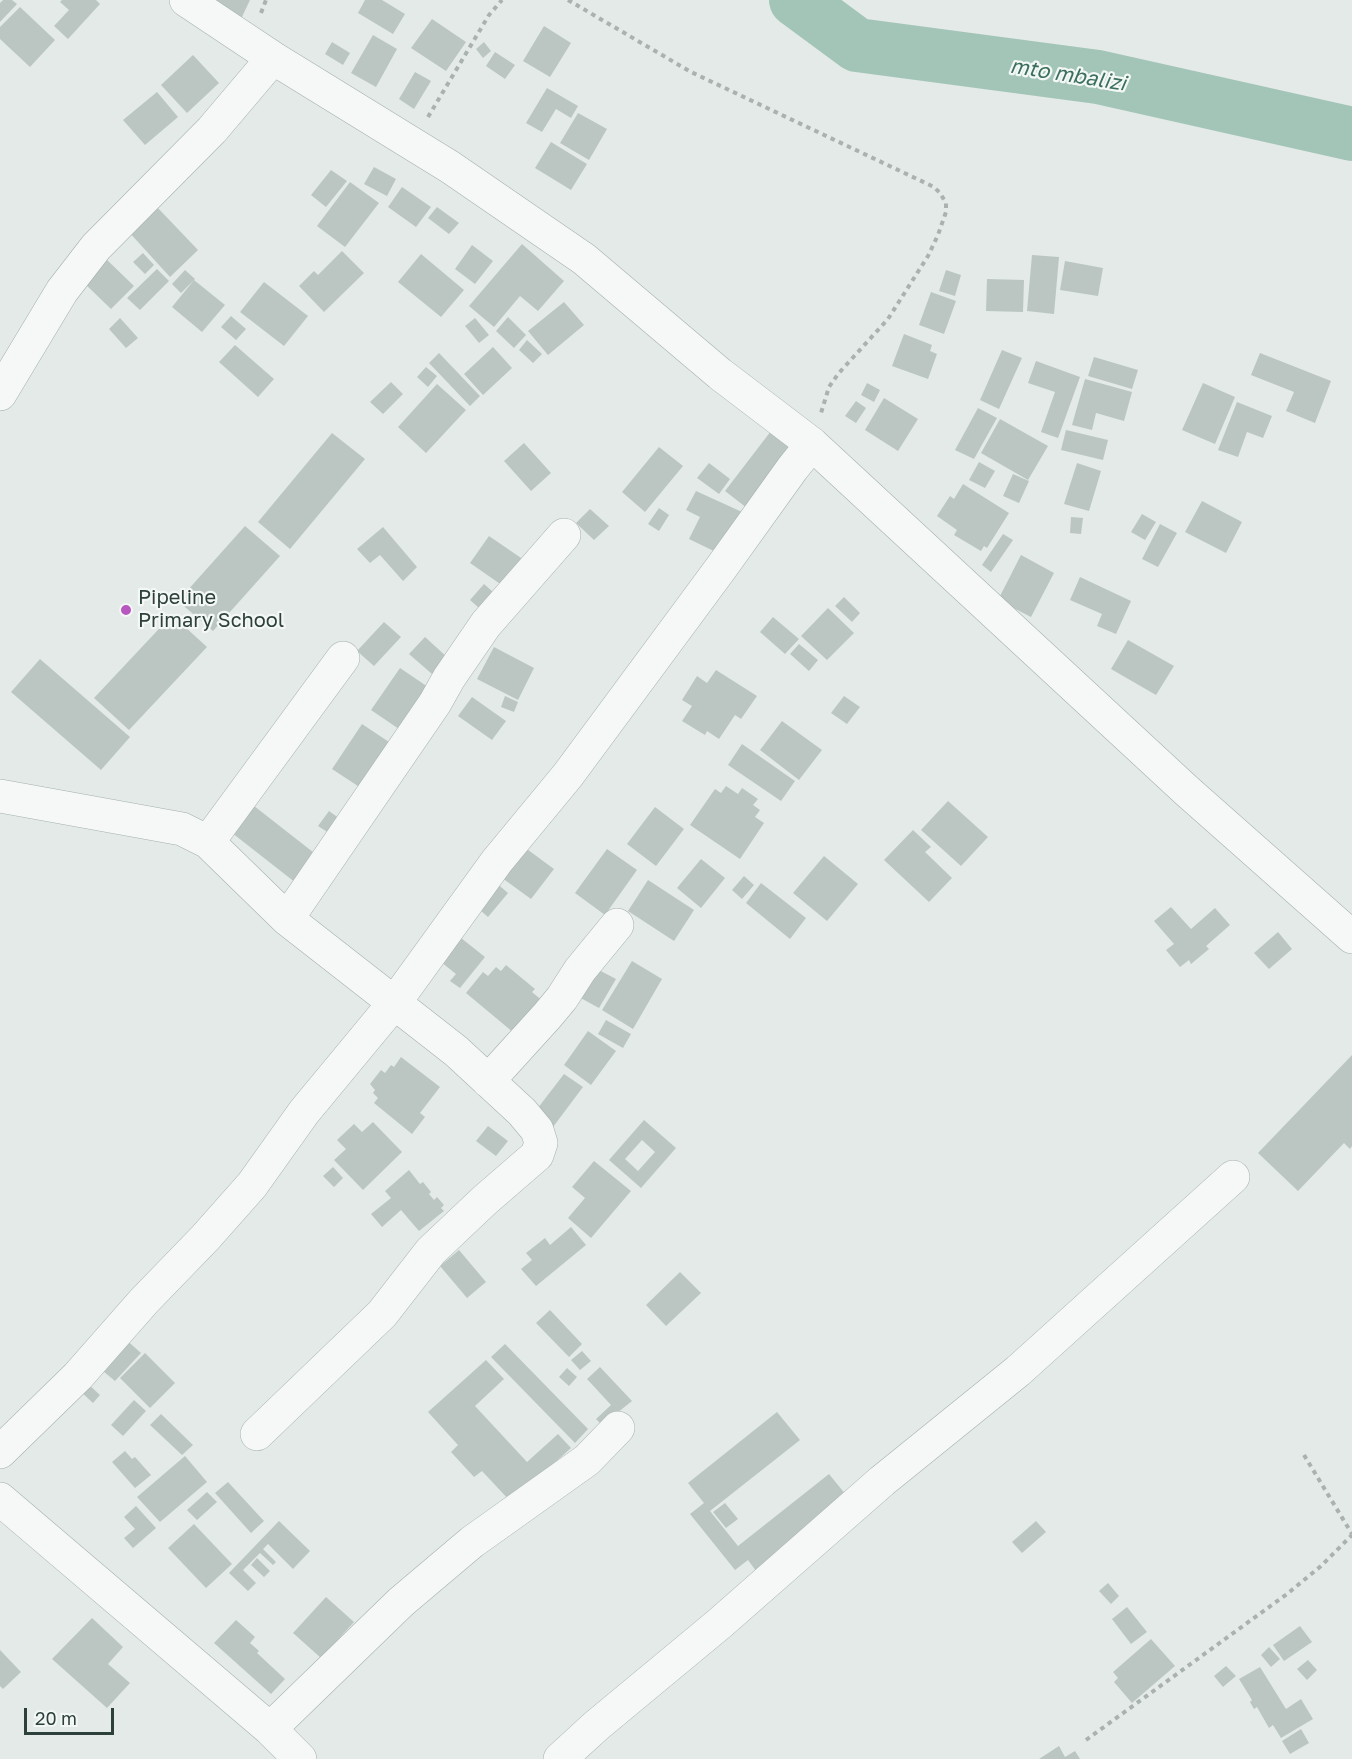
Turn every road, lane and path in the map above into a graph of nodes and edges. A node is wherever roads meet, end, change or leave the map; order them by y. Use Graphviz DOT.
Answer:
graph roads {
  1 [pos="186,0"];
  2 [pos="502,0"];
  3 [pos="568,0"];
  4 [pos="273,58"];
  5 [pos="411,143"];
  6 [pos="0,394"];
  7 [pos="812,444"];
  8 [pos="564,536"];
  9 [pos="343,658"];
  10 [pos="0,796"];
  11 [pos="208,842"];
  12 [pos="287,918"];
  13 [pos="617,925"];
  14 [pos="1352,937"];
  15 [pos="394,1002"];
  16 [pos="488,1081"];
  17 [pos="1233,1177"];
  18 [pos="618,1428"];
  19 [pos="257,1434"];
  20 [pos="0,1452"];
  21 [pos="1304,1455"];
  22 [pos="0,1499"];
  23 [pos="1352,1534"];
  24 [pos="270,1729"];
  25 [pos="1086,1740"];
  26 [pos="300,1759"];
  27 [pos="560,1759"];
  1 -- 4 [label="street"];
  2 -- 5 [label="path"];
  3 -- 7 [label="path"];
  4 -- 5 [label="street"];
  4 -- 6 [label="street"];
  5 -- 7 [label="street"];
  7 -- 14 [label="street"];
  7 -- 15 [label="street"];
  8 -- 12 [label="street"];
  9 -- 11 [label="street"];
  10 -- 11 [label="street"];
  11 -- 12 [label="street"];
  12 -- 15 [label="street"];
  13 -- 16 [label="street"];
  15 -- 16 [label="street"];
  15 -- 20 [label="street"];
  16 -- 19 [label="street"];
  17 -- 27 [label="street"];
  18 -- 24 [label="street"];
  21 -- 23 [label="path"];
  22 -- 24 [label="street"];
  23 -- 25 [label="path"];
  24 -- 26 [label="street"];
}
